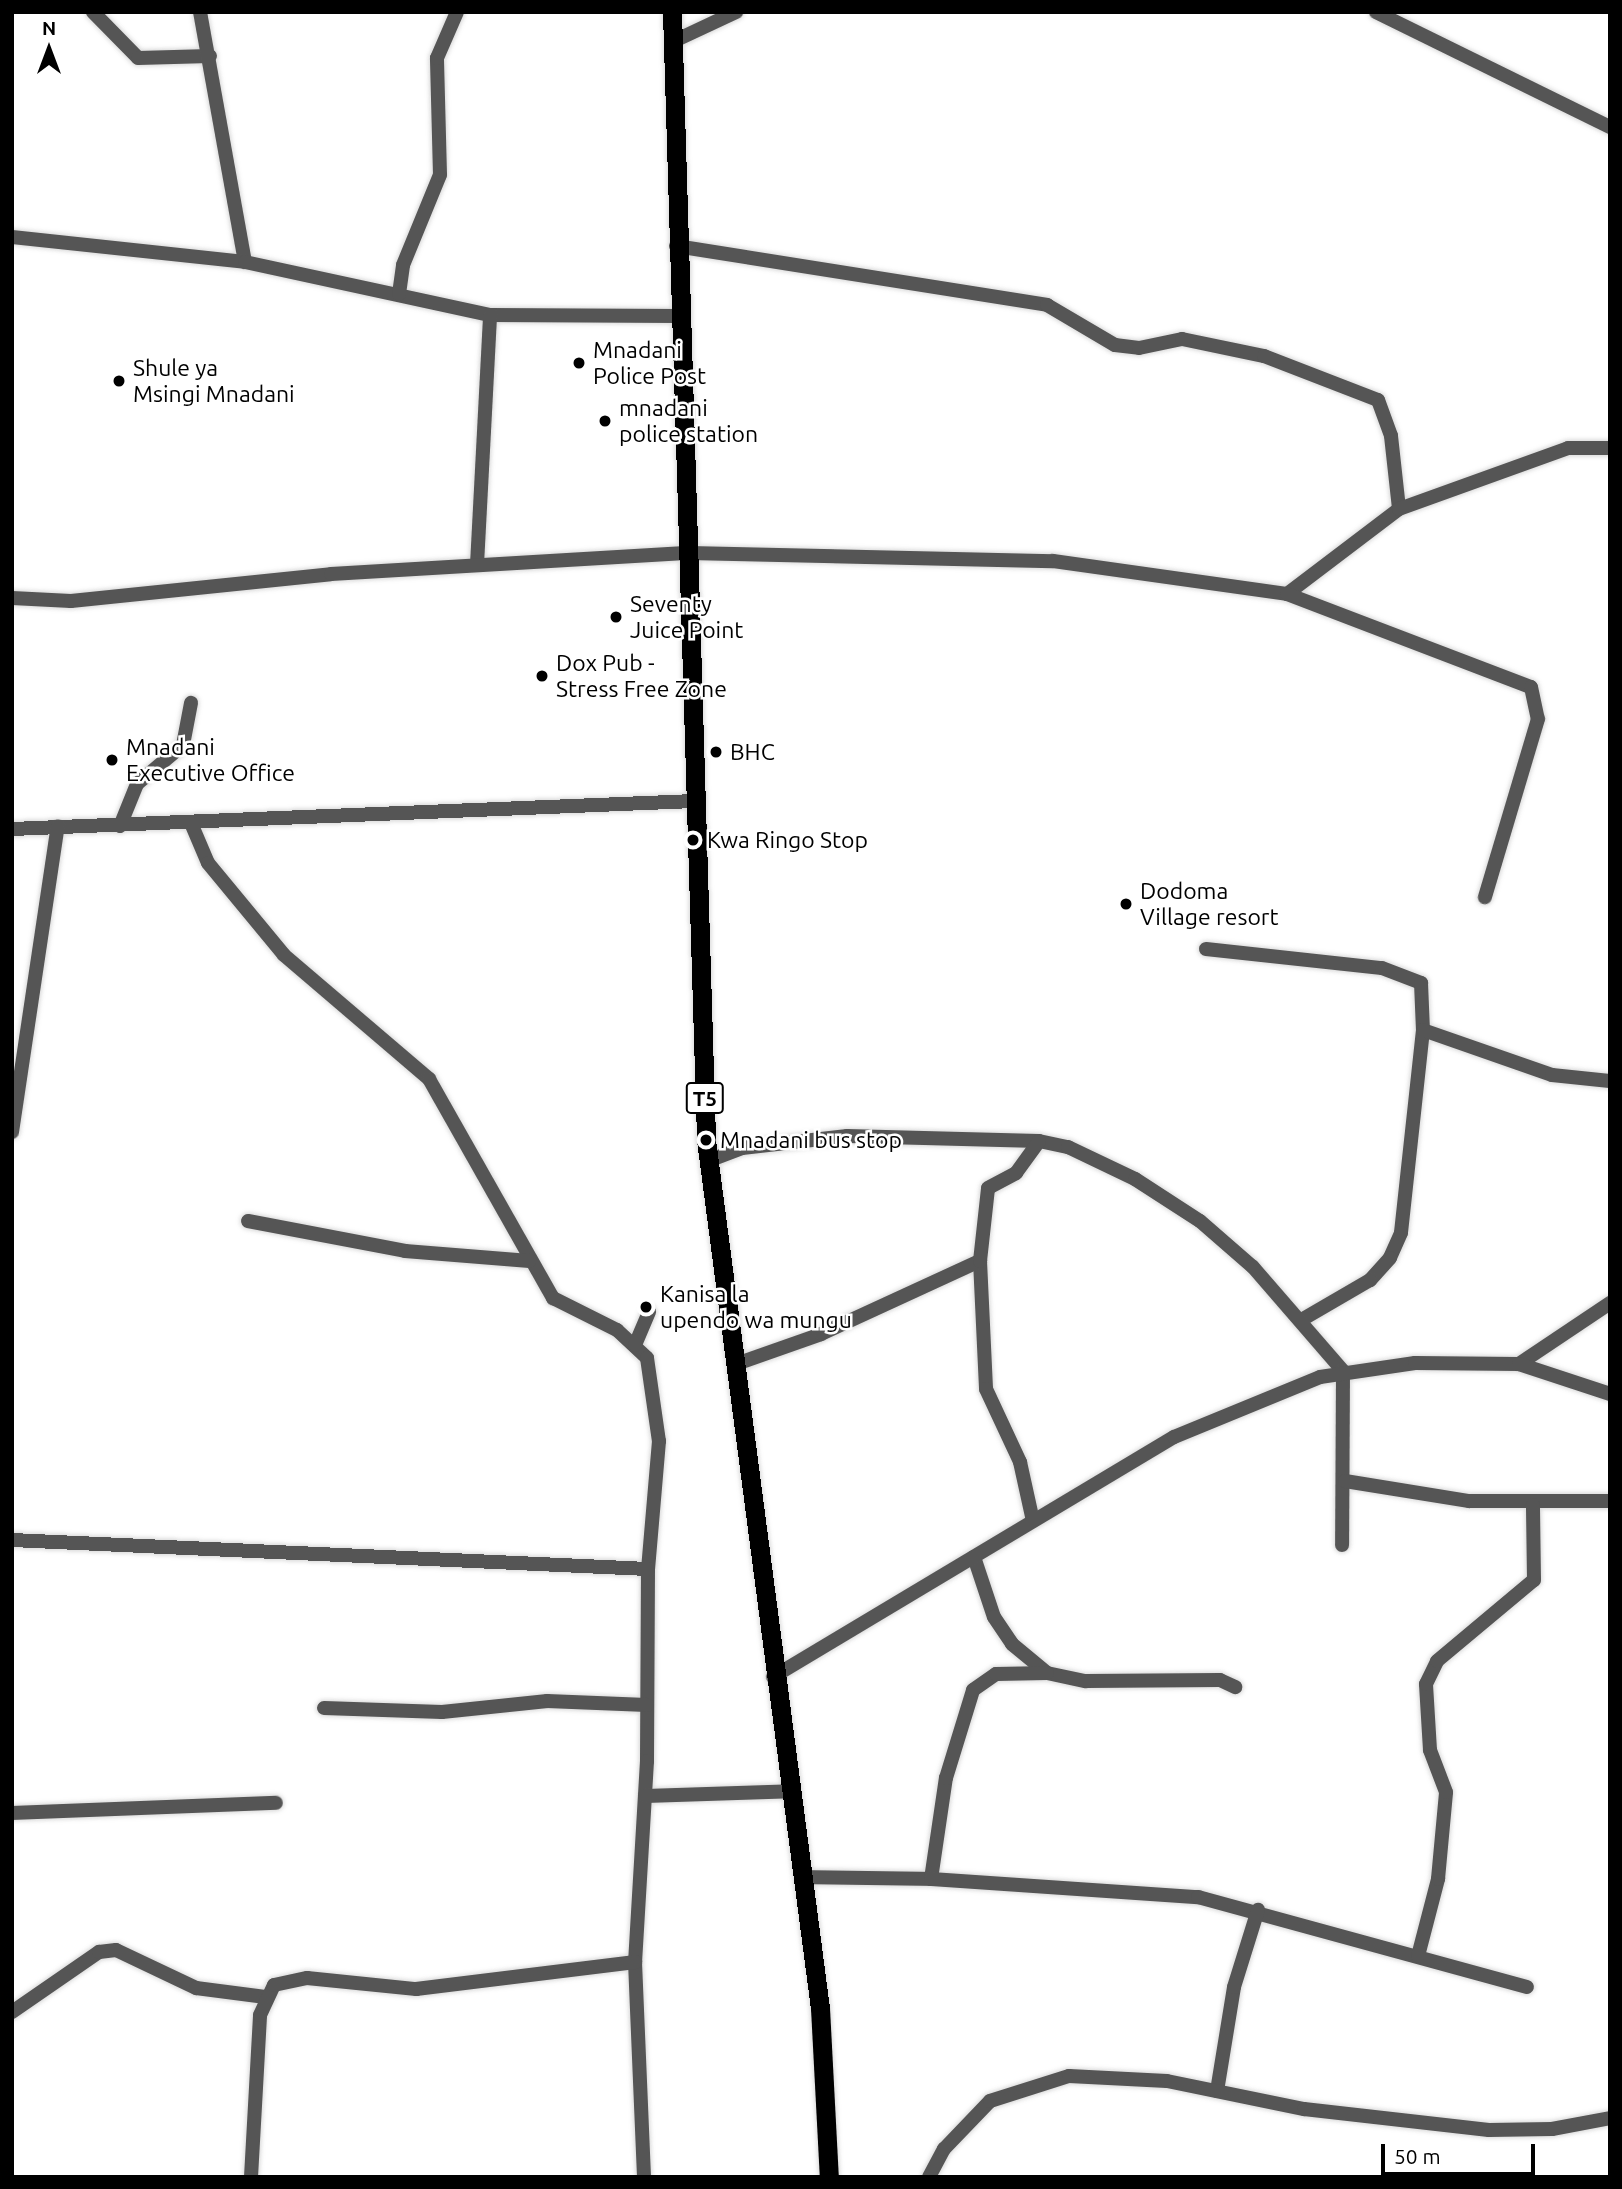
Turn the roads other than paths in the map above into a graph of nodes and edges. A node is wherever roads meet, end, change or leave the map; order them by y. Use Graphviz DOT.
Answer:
graph roads {
  1 [pos="93,12"];
  2 [pos="200,12"];
  3 [pos="457,12"];
  4 [pos="672,12"];
  5 [pos="736,12"];
  6 [pos="1376,12"];
  7 [pos="671,42"];
  8 [pos="209,56"];
  9 [pos="1610,127"];
  10 [pos="12,237"];
  11 [pos="676,246"];
  12 [pos="245,262"];
  13 [pos="399,294"];
  14 [pos="490,315"];
  15 [pos="678,316"];
  16 [pos="1610,448"];
  17 [pos="1399,509"];
  18 [pos="689,553"];
  19 [pos="477,565"];
  20 [pos="1287,594"];
  21 [pos="12,598"];
  22 [pos="191,703"];
  23 [pos="695,801"];
  24 [pos="191,823"];
  25 [pos="120,825"];
  26 [pos="58,826"];
  27 [pos="12,829"];
  28 [pos="1485,897"];
  29 [pos="1206,949"];
  30 [pos="1423,1030"];
  31 [pos="1610,1081"];
  32 [pos="12,1132"];
  33 [pos="1039,1141"];
  34 [pos="708,1161"];
  35 [pos="248,1221"];
  36 [pos="530,1261"];
  37 [pos="980,1261"];
  38 [pos="1610,1303"];
  39 [pos="649,1312"];
  40 [pos="1303,1319"];
  41 [pos="635,1345"];
  42 [pos="736,1364"];
  43 [pos="1519,1364"];
  44 [pos="1343,1371"];
  45 [pos="1610,1394"];
  46 [pos="1345,1481"];
  47 [pos="1610,1501"];
  48 [pos="1533,1506"];
  49 [pos="1033,1521"];
  50 [pos="12,1540"];
  51 [pos="1342,1545"];
  52 [pos="974,1557"];
  53 [pos="648,1569"];
  54 [pos="1047,1673"];
  55 [pos="774,1676"];
  56 [pos="1234,1687"];
  57 [pos="647,1706"];
  58 [pos="324,1708"];
  59 [pos="792,1791"];
  60 [pos="645,1796"];
  61 [pos="276,1803"];
  62 [pos="12,1813"];
  63 [pos="803,1877"];
  64 [pos="931,1879"];
  65 [pos="1258,1910"];
  66 [pos="1418,1956"];
  67 [pos="635,1962"];
  68 [pos="1527,1987"];
  69 [pos="265,1997"];
  70 [pos="12,2012"];
  71 [pos="1217,2091"];
  72 [pos="1610,2118"];
  73 [pos="251,2177"];
  74 [pos="644,2177"];
  75 [pos="829,2177"];
  76 [pos="929,2177"];
  1 -- 8 [label="street"];
  2 -- 8 [label="street"];
  3 -- 13 [label="street"];
  4 -- 7 [label="highway, T5"];
  5 -- 7 [label="street"];
  6 -- 9 [label="street"];
  7 -- 11 [label="highway, T5"];
  8 -- 12 [label="street"];
  10 -- 12 [label="street"];
  11 -- 15 [label="highway, T5"];
  11 -- 17 [label="street"];
  12 -- 13 [label="street"];
  13 -- 14 [label="street"];
  14 -- 15 [label="street"];
  14 -- 19 [label="street"];
  15 -- 18 [label="highway, T5"];
  16 -- 17 [label="street"];
  17 -- 20 [label="street"];
  18 -- 19 [label="street"];
  18 -- 20 [label="street"];
  18 -- 23 [label="highway, T5"];
  19 -- 21 [label="street"];
  20 -- 28 [label="street"];
  22 -- 25 [label="street"];
  23 -- 24 [label="street"];
  23 -- 34 [label="highway, T5"];
  24 -- 25 [label="street"];
  24 -- 36 [label="street"];
  25 -- 26 [label="street"];
  26 -- 27 [label="street"];
  26 -- 32 [label="street"];
  29 -- 30 [label="street"];
  30 -- 31 [label="street"];
  30 -- 40 [label="street"];
  33 -- 34 [label="street"];
  33 -- 37 [label="street"];
  33 -- 40 [label="street"];
  34 -- 42 [label="highway, T5"];
  35 -- 36 [label="street"];
  36 -- 41 [label="street"];
  37 -- 42 [label="street"];
  37 -- 49 [label="street"];
  38 -- 43 [label="street"];
  39 -- 41 [label="street"];
  40 -- 44 [label="street"];
  41 -- 53 [label="street"];
  42 -- 55 [label="highway, T5"];
  43 -- 44 [label="street"];
  43 -- 45 [label="street"];
  44 -- 46 [label="street"];
  44 -- 49 [label="street"];
  46 -- 48 [label="street"];
  46 -- 51 [label="street"];
  47 -- 48 [label="street"];
  48 -- 66 [label="street"];
  49 -- 52 [label="street"];
  50 -- 53 [label="street"];
  52 -- 54 [label="street"];
  52 -- 55 [label="street"];
  53 -- 57 [label="street"];
  54 -- 56 [label="street"];
  54 -- 64 [label="street"];
  55 -- 59 [label="highway, T5"];
  57 -- 58 [label="street"];
  57 -- 60 [label="street"];
  59 -- 60 [label="street"];
  59 -- 63 [label="highway, T5"];
  60 -- 67 [label="street"];
  61 -- 62 [label="street"];
  63 -- 64 [label="street"];
  63 -- 75 [label="highway, T5"];
  64 -- 65 [label="street"];
  65 -- 66 [label="street"];
  65 -- 71 [label="street"];
  66 -- 68 [label="street"];
  67 -- 69 [label="street"];
  67 -- 74 [label="street"];
  69 -- 70 [label="street"];
  69 -- 73 [label="street"];
  71 -- 72 [label="street"];
  71 -- 76 [label="street"];
}
